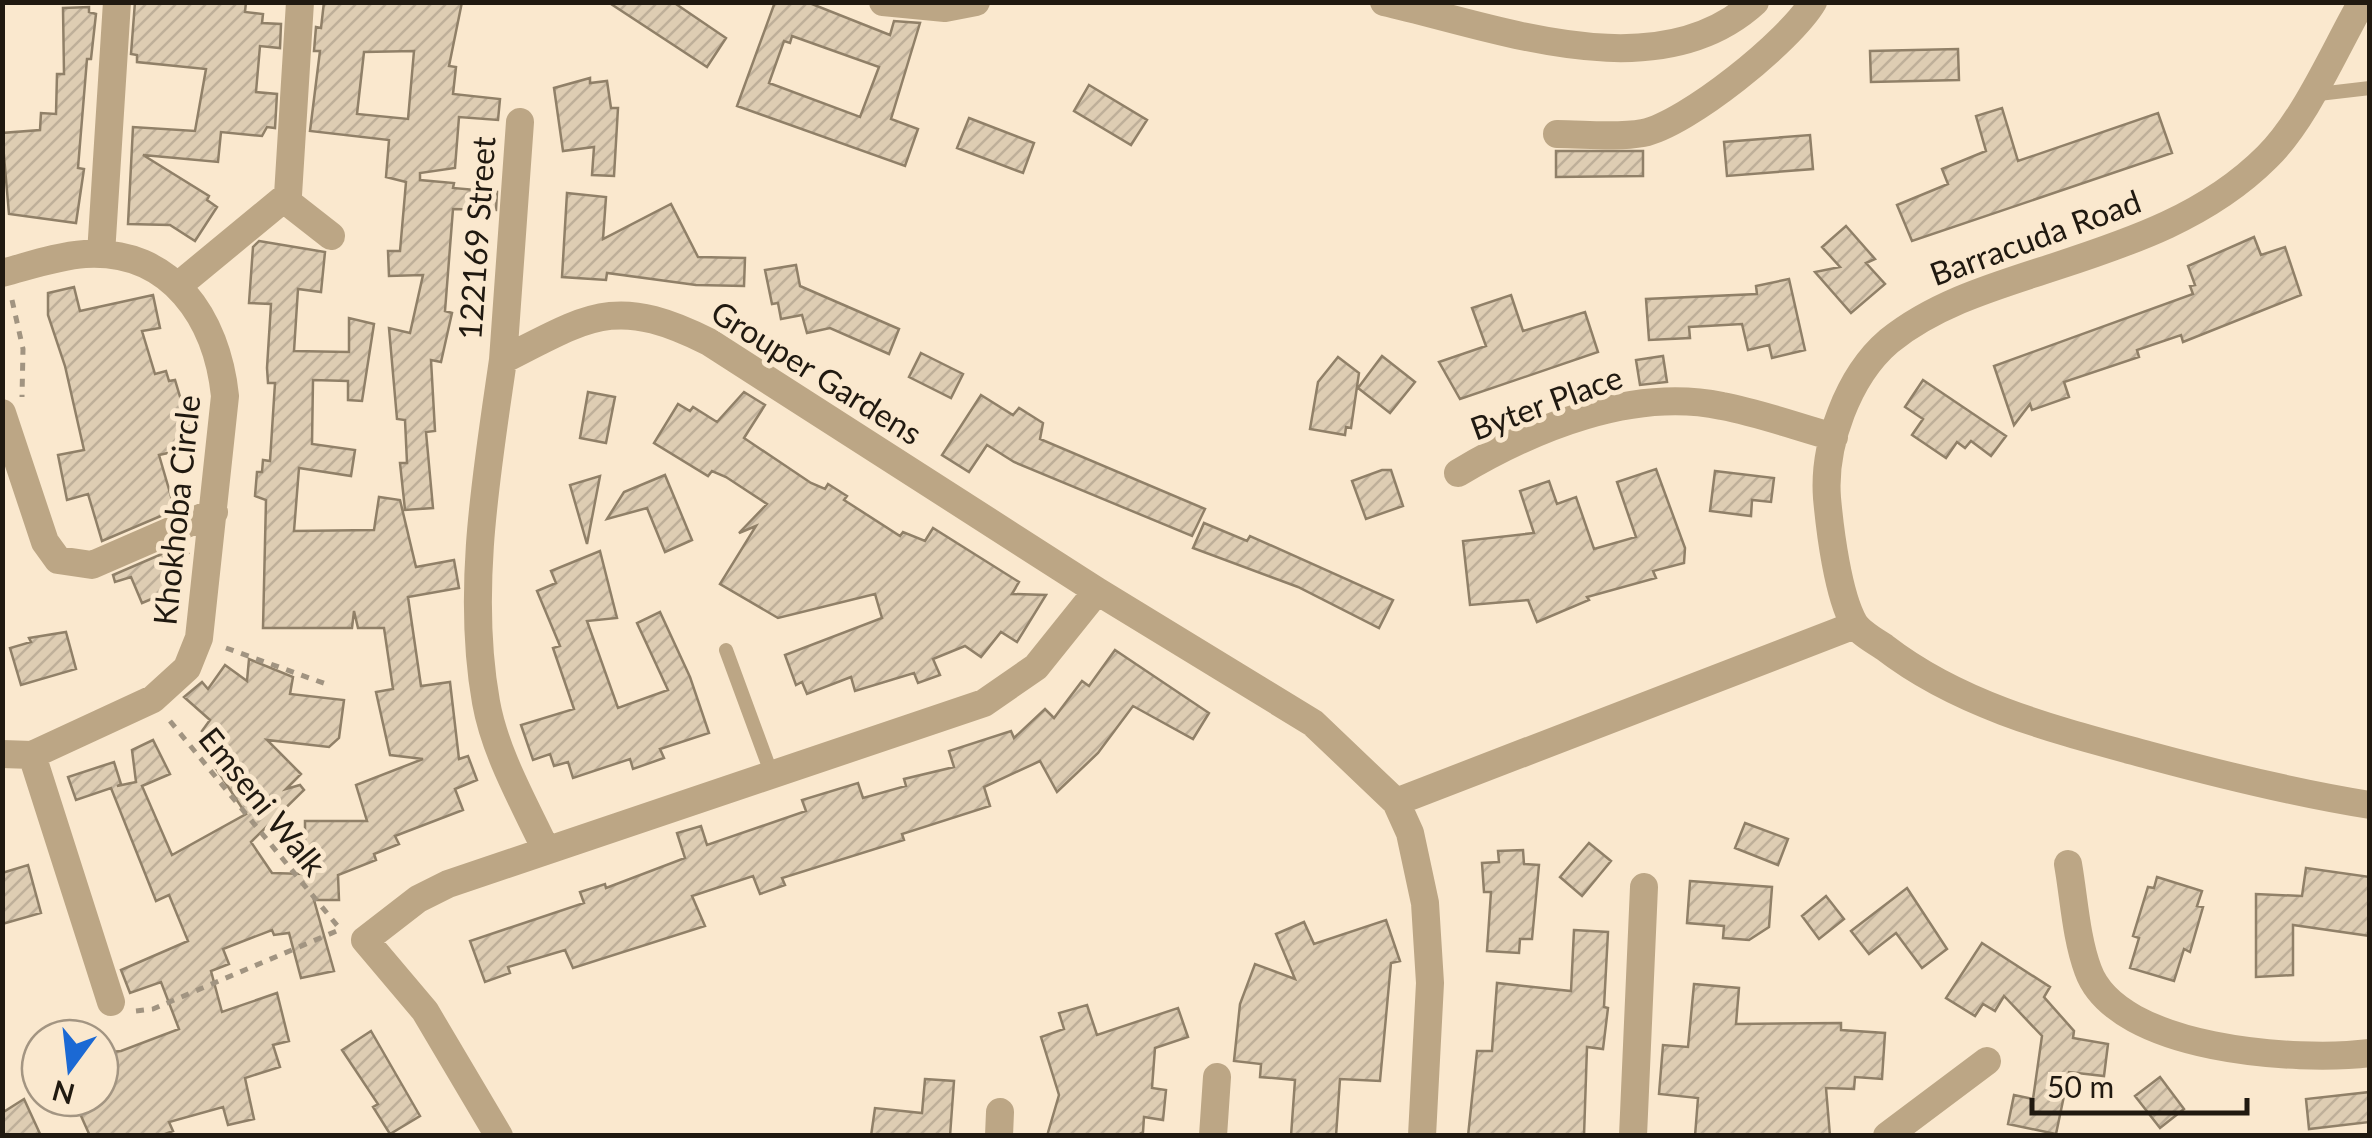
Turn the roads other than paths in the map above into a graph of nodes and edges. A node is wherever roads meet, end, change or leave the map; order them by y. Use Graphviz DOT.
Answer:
graph roads {
  1 [pos="116,2"];
  2 [pos="300,2"];
  3 [pos="882,2"];
  4 [pos="976,2"];
  5 [pos="1384,2"];
  6 [pos="1755,2"];
  7 [pos="1813,2"];
  8 [pos="2362,2"];
  9 [pos="2370,88"];
  10 [pos="2310,95"];
  11 [pos="520,122"];
  12 [pos="1557,134"];
  13 [pos="284,200"];
  14 [pos="331,236"];
  15 [pos="101,254"];
  16 [pos="4,273"];
  17 [pos="178,284"];
  18 [pos="503,360"];
  19 [pos="5,421"];
  20 [pos="1834,438"];
  21 [pos="1458,473"];
  22 [pos="214,512"];
  23 [pos="1097,592"];
  24 [pos="1855,625"];
  25 [pos="726,650"];
  26 [pos="2,754"];
  27 [pos="32,755"];
  28 [pos="772,774"];
  29 [pos="1396,802"];
  30 [pos="2370,805"];
  31 [pos="546,850"];
  32 [pos="2068,864"];
  33 [pos="1644,887"];
  34 [pos="110,1002"];
  35 [pos="2370,1052"];
  36 [pos="1986,1061"];
  37 [pos="1217,1077"];
  38 [pos="498,1136"];
  39 [pos="1213,1136"];
  40 [pos="1422,1136"];
  41 [pos="1633,1136"];
  42 [pos="1887,1136"];
  1 -- 15 [label="street"];
  2 -- 13 [label="street"];
  3 -- 4 [label="street"];
  5 -- 6 [label="street"];
  7 -- 12 [label="street"];
  8 -- 10 [label="street, Barracuda Road"];
  9 -- 10 [label="lane"];
  10 -- 20 [label="street, Barracuda Road"];
  11 -- 18 [label="street, 122169 Street"];
  13 -- 14 [label="street"];
  13 -- 17 [label="street"];
  15 -- 16 [label="street"];
  15 -- 17 [label="street"];
  17 -- 22 [label="street, Khokhoba Circle"];
  18 -- 23 [label="street, Grouper Gardens"];
  18 -- 31 [label="street"];
  19 -- 22 [label="street"];
  20 -- 21 [label="street, Byter Place"];
  20 -- 24 [label="street, Barracuda Road"];
  22 -- 27 [label="street, Khokhoba Circle"];
  23 -- 28 [label="street"];
  23 -- 29 [label="street, Grouper Gardens"];
  24 -- 29 [label="street"];
  24 -- 30 [label="street"];
  25 -- 28 [label="lane"];
  26 -- 27 [label="street, Khokhoba Circle"];
  27 -- 34 [label="street"];
  28 -- 31 [label="street"];
  29 -- 40 [label="street"];
  31 -- 38 [label="street"];
  32 -- 35 [label="street"];
  33 -- 41 [label="street"];
  36 -- 42 [label="street"];
  37 -- 39 [label="street"];
}
